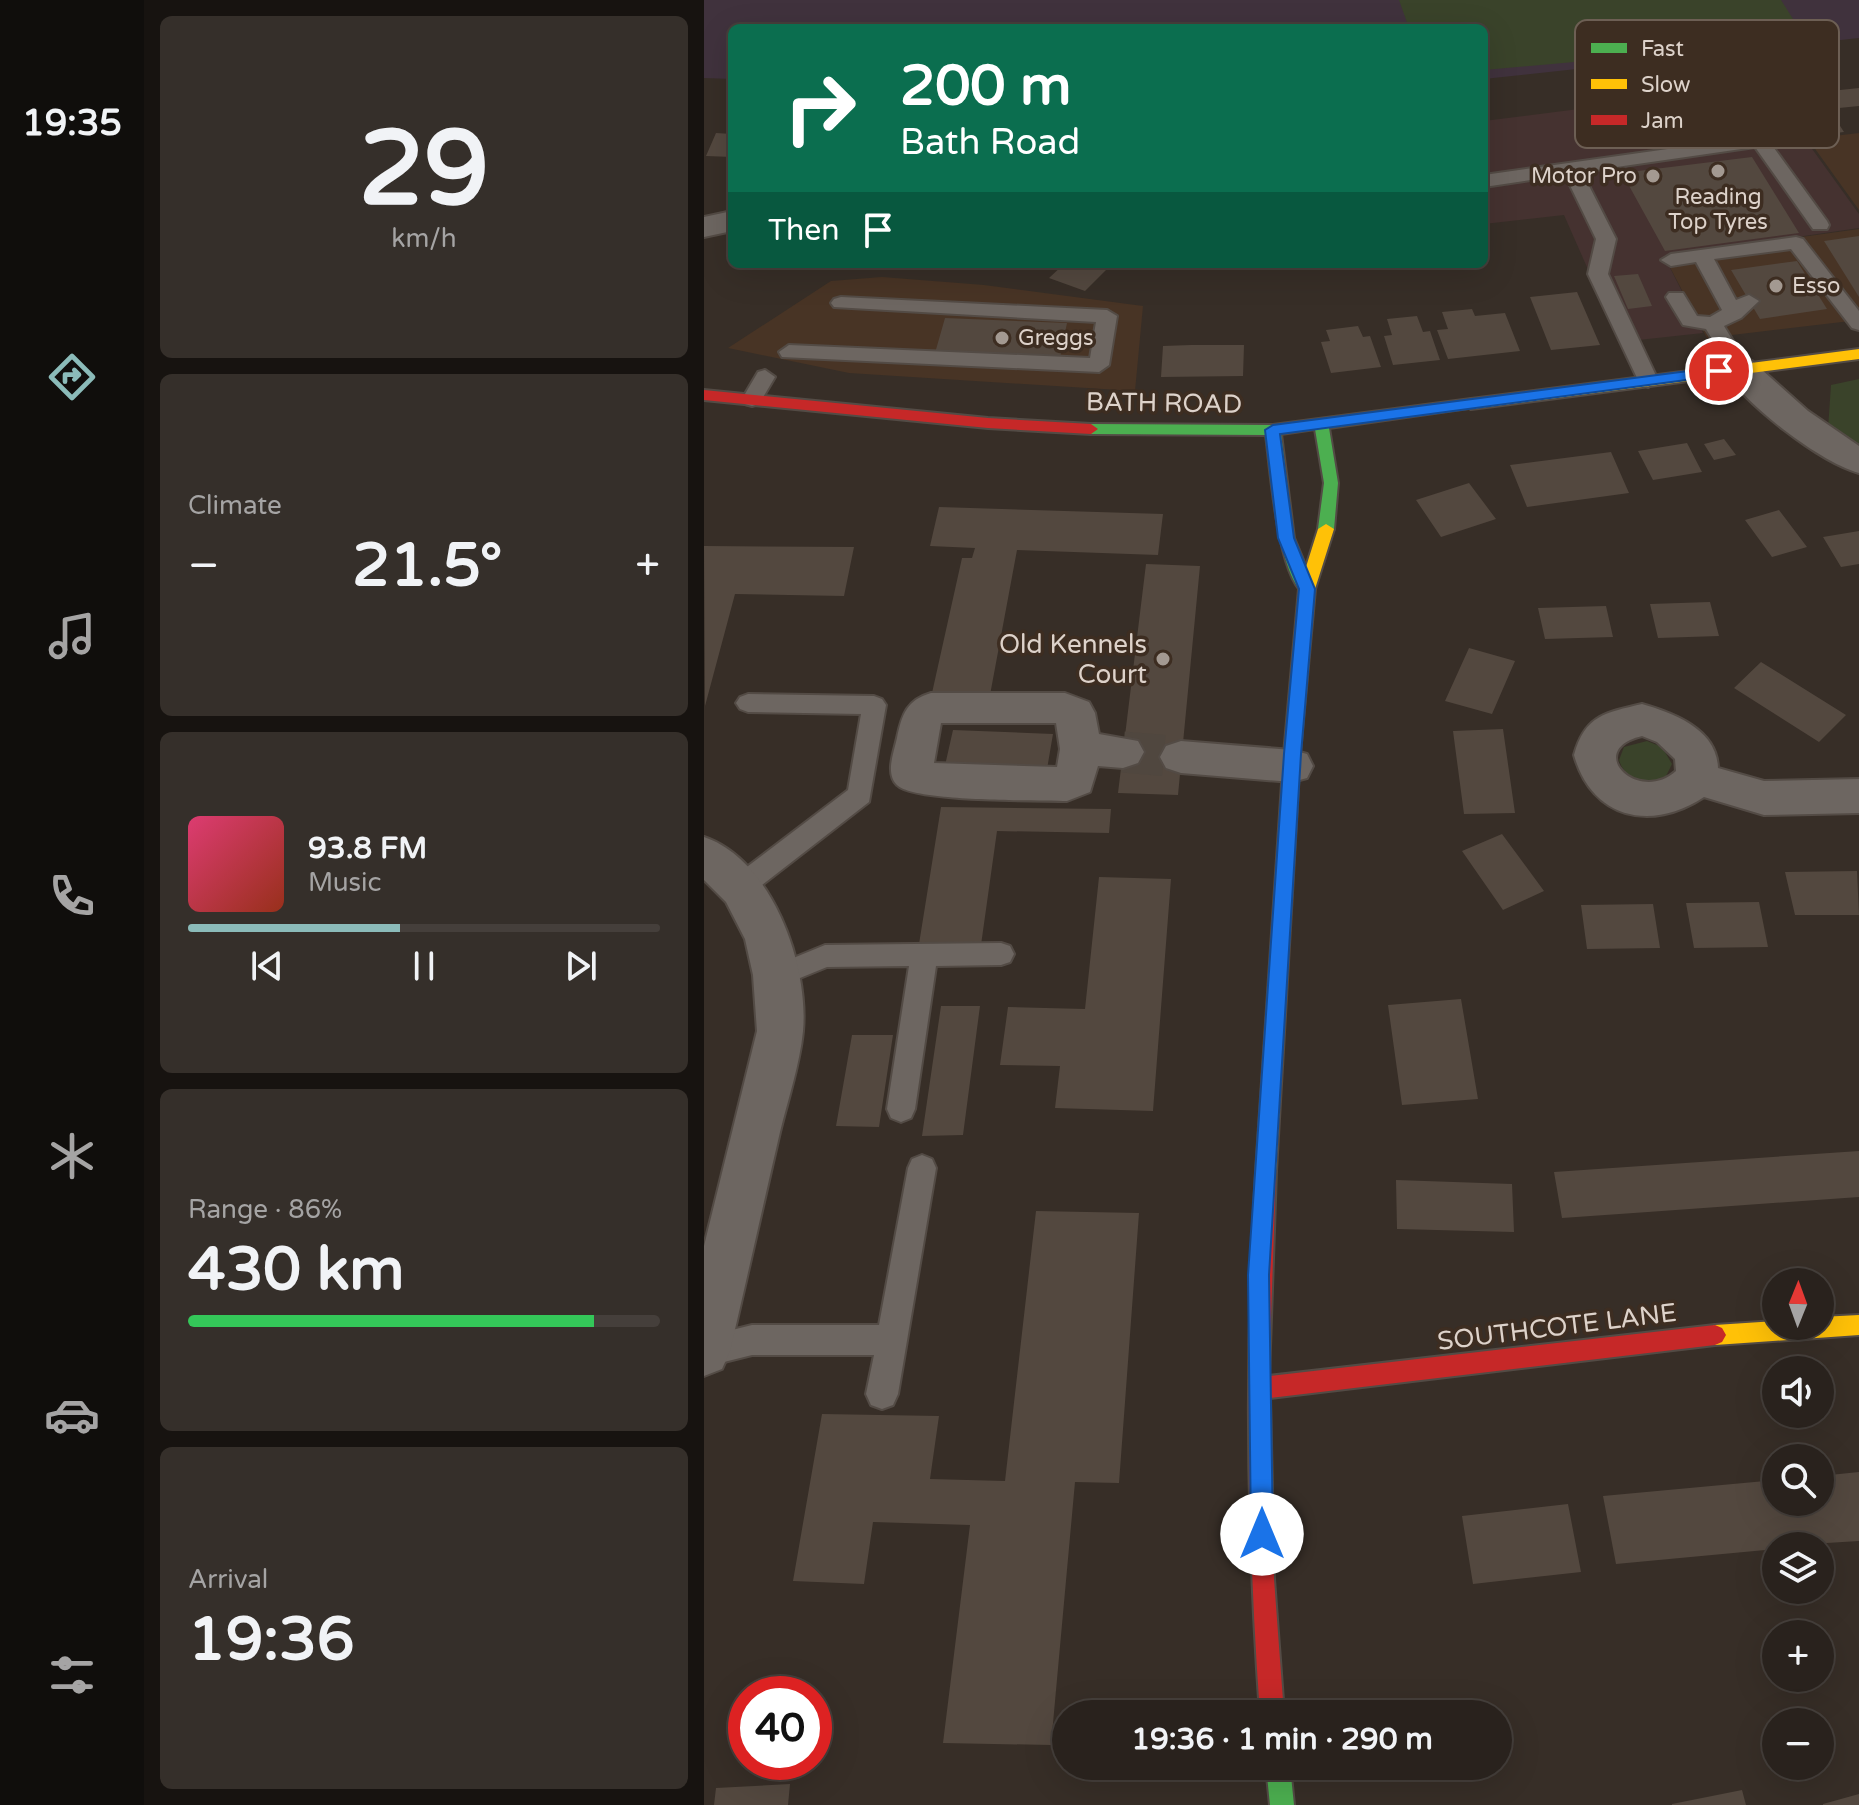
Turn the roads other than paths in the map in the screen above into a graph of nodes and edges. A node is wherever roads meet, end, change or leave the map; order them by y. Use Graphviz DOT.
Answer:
graph roads {
  1 [pos="1713,148"];
  2 [pos="1765,148"];
  3 [pos="1571,169"];
  4 [pos="1488,180"];
  5 [pos="728,222"];
  6 [pos="1820,225"];
  7 [pos="704,227"];
  8 [pos="1702,255"];
  9 [pos="1671,260"];
  10 [pos="1676,297"];
  11 [pos="841,303"];
  12 [pos="1713,324"];
  13 [pos="1859,324"];
  14 [pos="789,352"];
  15 [pos="1859,354"];
  16 [pos="1740,369"];
  17 [pos="765,377"];
  18 [pos="1648,380"];
  19 [pos="704,395"];
  20 [pos="752,399"];
  21 [pos="1321,423"];
  22 [pos="1273,430"];
  23 [pos="1859,461"];
  24 [pos="1307,589"];
  25 [pos="748,703"];
  26 [pos="1081,749"];
  27 [pos="1123,752"];
  28 [pos="1181,757"];
  29 [pos="1292,766"];
  30 [pos="1694,778"];
  31 [pos="1859,796"];
  32 [pos="704,855"];
  33 [pos="740,887"];
  34 [pos="1001,954"];
  35 [pos="924,955"];
  36 [pos="778,976"];
  37 [pos="901,1109"];
  38 [pos="922,1168"];
  39 [pos="1859,1325"];
  40 [pos="891,1340"];
  41 [pos="704,1351"];
  42 [pos="1262,1388"];
  43 [pos="882,1394"];
  44 [pos="1271,1700"];
  45 [pos="1279,1780"];
  46 [pos="1282,1805"];
  1 -- 3 [label="lane"];
  2 -- 6 [label="lane"];
  3 -- 4 [label="lane"];
  3 -- 18 [label="lane"];
  5 -- 7 [label="street"];
  8 -- 9 [label="lane"];
  8 -- 12 [label="lane"];
  8 -- 13 [label="lane"];
  10 -- 12 [label="lane"];
  11 -- 14 [label="lane"];
  12 -- 16 [label="lane"];
  15 -- 16 [label="street, BATH ROAD"];
  16 -- 18 [label="street, BATH ROAD"];
  16 -- 23 [label="street"];
  17 -- 20 [label="lane"];
  18 -- 21 [label="street, BATH ROAD"];
  19 -- 20 [label="street, BATH ROAD"];
  20 -- 22 [label="street, BATH ROAD"];
  21 -- 22 [label="street, BATH ROAD"];
  21 -- 24 [label="street"];
  22 -- 24 [label="street"];
  24 -- 29 [label="street"];
  25 -- 33 [label="lane"];
  26 -- 27 [label="street"];
  28 -- 29 [label="street"];
  29 -- 42 [label="street"];
  30 -- 31 [label="street"];
  32 -- 33 [label="street"];
  33 -- 36 [label="street"];
  34 -- 35 [label="lane"];
  35 -- 36 [label="lane"];
  35 -- 37 [label="lane"];
  36 -- 41 [label="street"];
  38 -- 40 [label="lane"];
  39 -- 42 [label="street, SOUTHCOTE LANE"];
  40 -- 41 [label="lane"];
  40 -- 43 [label="lane"];
  42 -- 44 [label="street"];
  45 -- 46 [label="street"];
}
